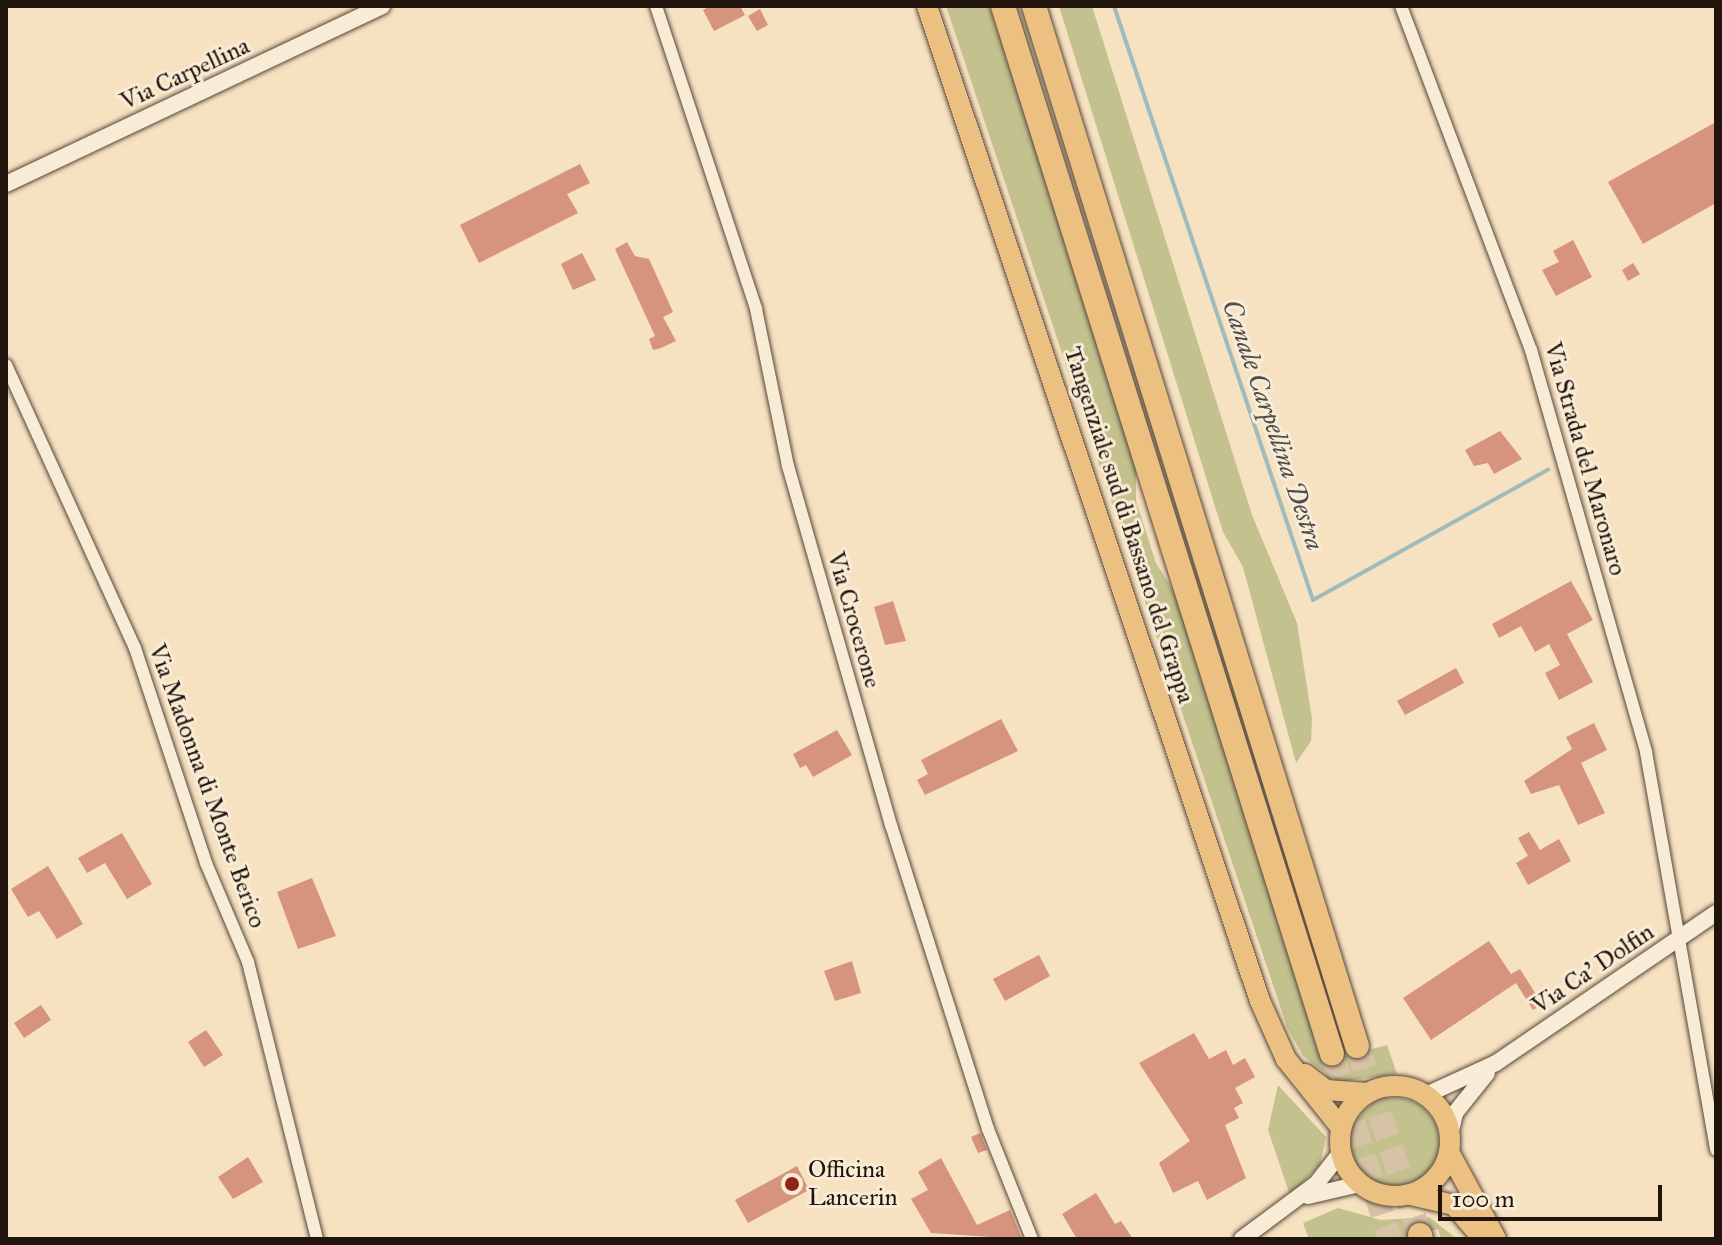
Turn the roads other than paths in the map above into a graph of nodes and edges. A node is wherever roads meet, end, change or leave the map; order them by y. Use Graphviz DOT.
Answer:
graph roads {
  1 [pos="382,6"];
  2 [pos="656,6"];
  3 [pos="927,6"];
  4 [pos="1003,6"];
  5 [pos="1034,6"];
  6 [pos="1401,6"];
  7 [pos="6,184"];
  8 [pos="6,365"];
  9 [pos="1716,913"];
  10 [pos="1680,939"];
  11 [pos="1357,1046"];
  12 [pos="1332,1054"];
  13 [pos="1286,1059"];
  14 [pos="1496,1063"];
  15 [pos="1368,1093"];
  16 [pos="1426,1095"];
  17 [pos="1341,1128"];
  18 [pos="1450,1144"];
  19 [pos="1716,1150"];
  20 [pos="1341,1152"];
  21 [pos="1360,1184"];
  22 [pos="1411,1195"];
  23 [pos="1292,1204"];
  24 [pos="317,1239"];
  25 [pos="1032,1239"];
  26 [pos="1242,1239"];
  27 [pos="1483,1239"];
  28 [pos="1496,1239"];
  1 -- 7 [label="street, Via Carpellina"];
  2 -- 25 [label="street, Via Crocerone"];
  3 -- 13 [label="main road, Tangenziale sud di Bassano del Grappa"];
  4 -- 12 [label="highway"];
  5 -- 11 [label="highway"];
  6 -- 10 [label="street, Via Strada del Maronaro"];
  8 -- 24 [label="street, Via Madonna di Monte Berico"];
  9 -- 10 [label="street, Via Ca' Dolfin"];
  10 -- 14 [label="street, Via Ca' Dolfin"];
  10 -- 19 [label="street, Via Strada del Maronaro"];
  13 -- 15 [label="main road"];
  13 -- 17 [label="main road, Tangenziale sud di Bassano del Grappa"];
  14 -- 16 [label="street, Via Ca' Dolfin"];
  14 -- 18 [label="street, Via Ca' Dolfin"];
  15 -- 16 [label="main road"];
  15 -- 17 [label="main road"];
  16 -- 18 [label="main road"];
  17 -- 20 [label="main road"];
  18 -- 22 [label="main road"];
  18 -- 28 [label="main road"];
  20 -- 21 [label="main road"];
  20 -- 23 [label="street"];
  21 -- 22 [label="main road"];
  21 -- 23 [label="street"];
  22 -- 27 [label="main road"];
  23 -- 26 [label="street"];
}
